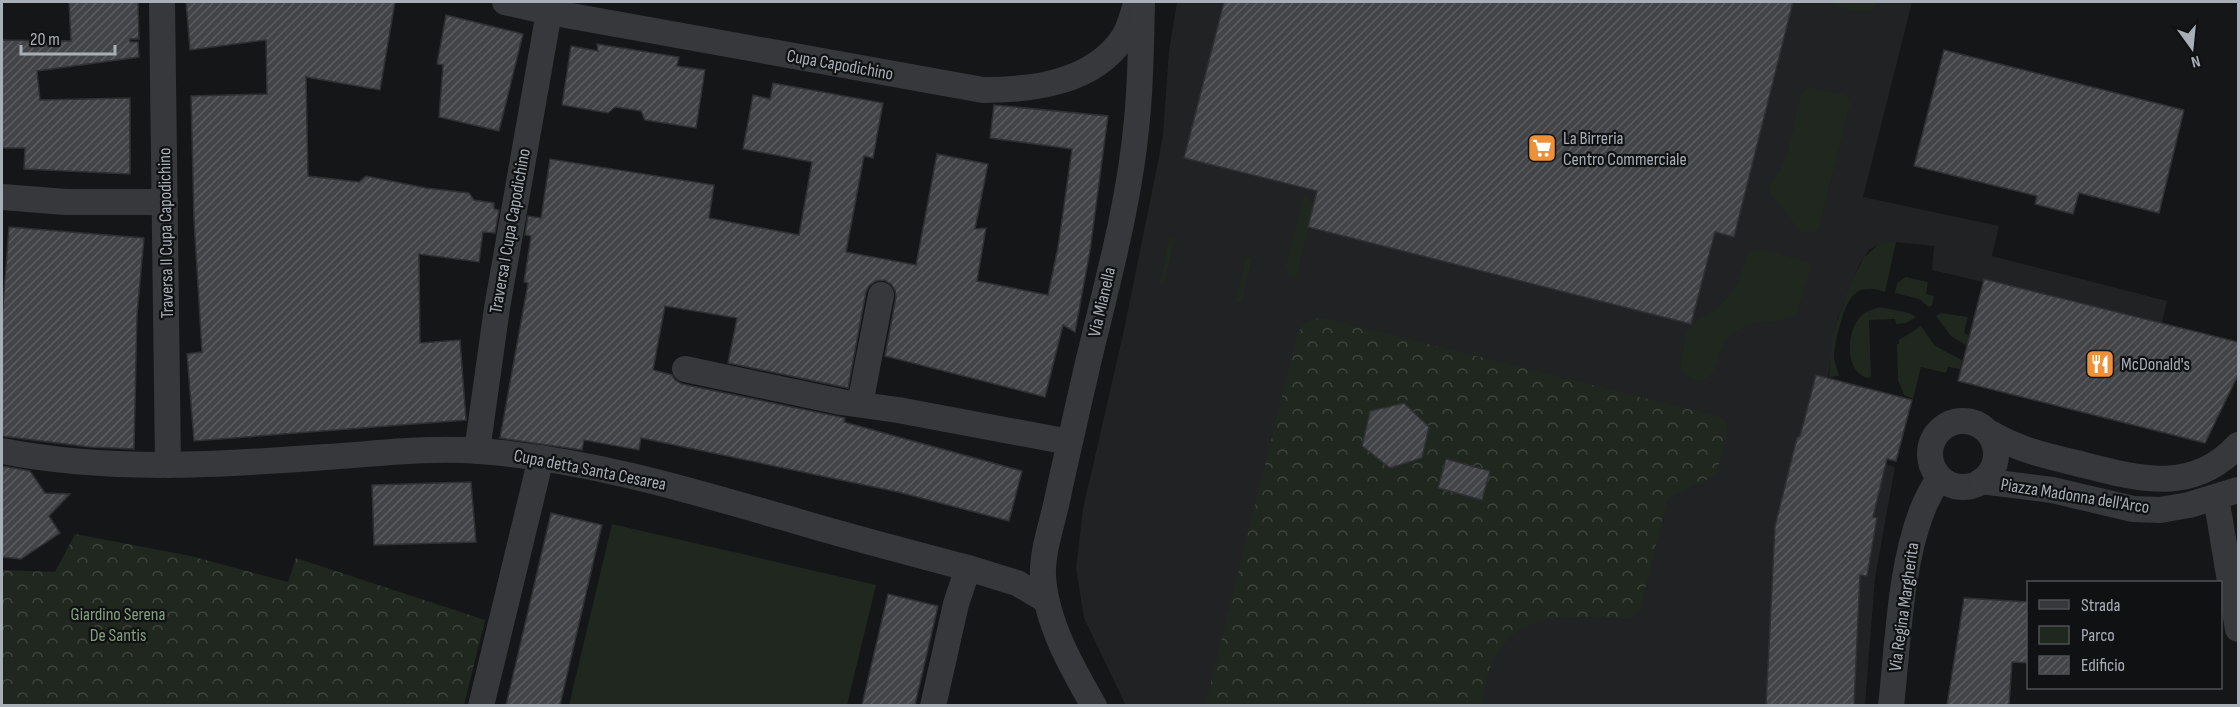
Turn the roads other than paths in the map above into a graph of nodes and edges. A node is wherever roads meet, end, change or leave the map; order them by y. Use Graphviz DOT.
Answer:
graph roads {
  1 [pos="162,2"];
  2 [pos="505,2"];
  3 [pos="1140,2"];
  4 [pos="549,12"];
  5 [pos="2,198"];
  6 [pos="165,202"];
  7 [pos="881,295"];
  8 [pos="685,369"];
  9 [pos="860,405"];
  10 [pos="1990,434"];
  11 [pos="1069,442"];
  12 [pos="2238,445"];
  13 [pos="2,451"];
  14 [pos="477,451"];
  15 [pos="541,458"];
  16 [pos="168,465"];
  17 [pos="1939,477"];
  18 [pos="1981,481"];
  19 [pos="2227,493"];
  20 [pos="968,568"];
  21 [pos="1046,600"];
  22 [pos="2238,629"];
  23 [pos="481,705"];
  24 [pos="933,705"];
  25 [pos="1094,705"];
  26 [pos="1891,705"];
  1 -- 6 [label="street, Traversa II Cupa Capodichino"];
  2 -- 4 [label="street, Cupa Capodichino"];
  3 -- 4 [label="street, Cupa Capodichino"];
  3 -- 11 [label="street, Via Mianella"];
  4 -- 14 [label="street, Traversa I Cupa Capodichino"];
  5 -- 6 [label="street"];
  6 -- 16 [label="street, Traversa II Cupa Capodichino"];
  7 -- 9 [label="street"];
  8 -- 9 [label="street"];
  9 -- 11 [label="street"];
  10 -- 12 [label="street, Piazza Madonna dell'Arco"];
  10 -- 17 [label="street, Piazza Madonna dell'Arco"];
  10 -- 18 [label="street, Piazza Madonna dell'Arco"];
  11 -- 21 [label="street, Via Mianella"];
  13 -- 16 [label="street, Cupa detta Santa Cesarea"];
  14 -- 15 [label="street, Cupa detta Santa Cesarea"];
  14 -- 16 [label="street, Cupa detta Santa Cesarea"];
  15 -- 20 [label="street, Cupa detta Santa Cesarea"];
  15 -- 23 [label="street"];
  17 -- 18 [label="street, Piazza Madonna dell'Arco"];
  17 -- 26 [label="street, Via Regina Margherita"];
  18 -- 19 [label="street, Piazza Madonna dell'Arco"];
  19 -- 22 [label="street"];
  20 -- 21 [label="street, Cupa detta Santa Cesarea"];
  20 -- 24 [label="street"];
  21 -- 25 [label="street"];
}
